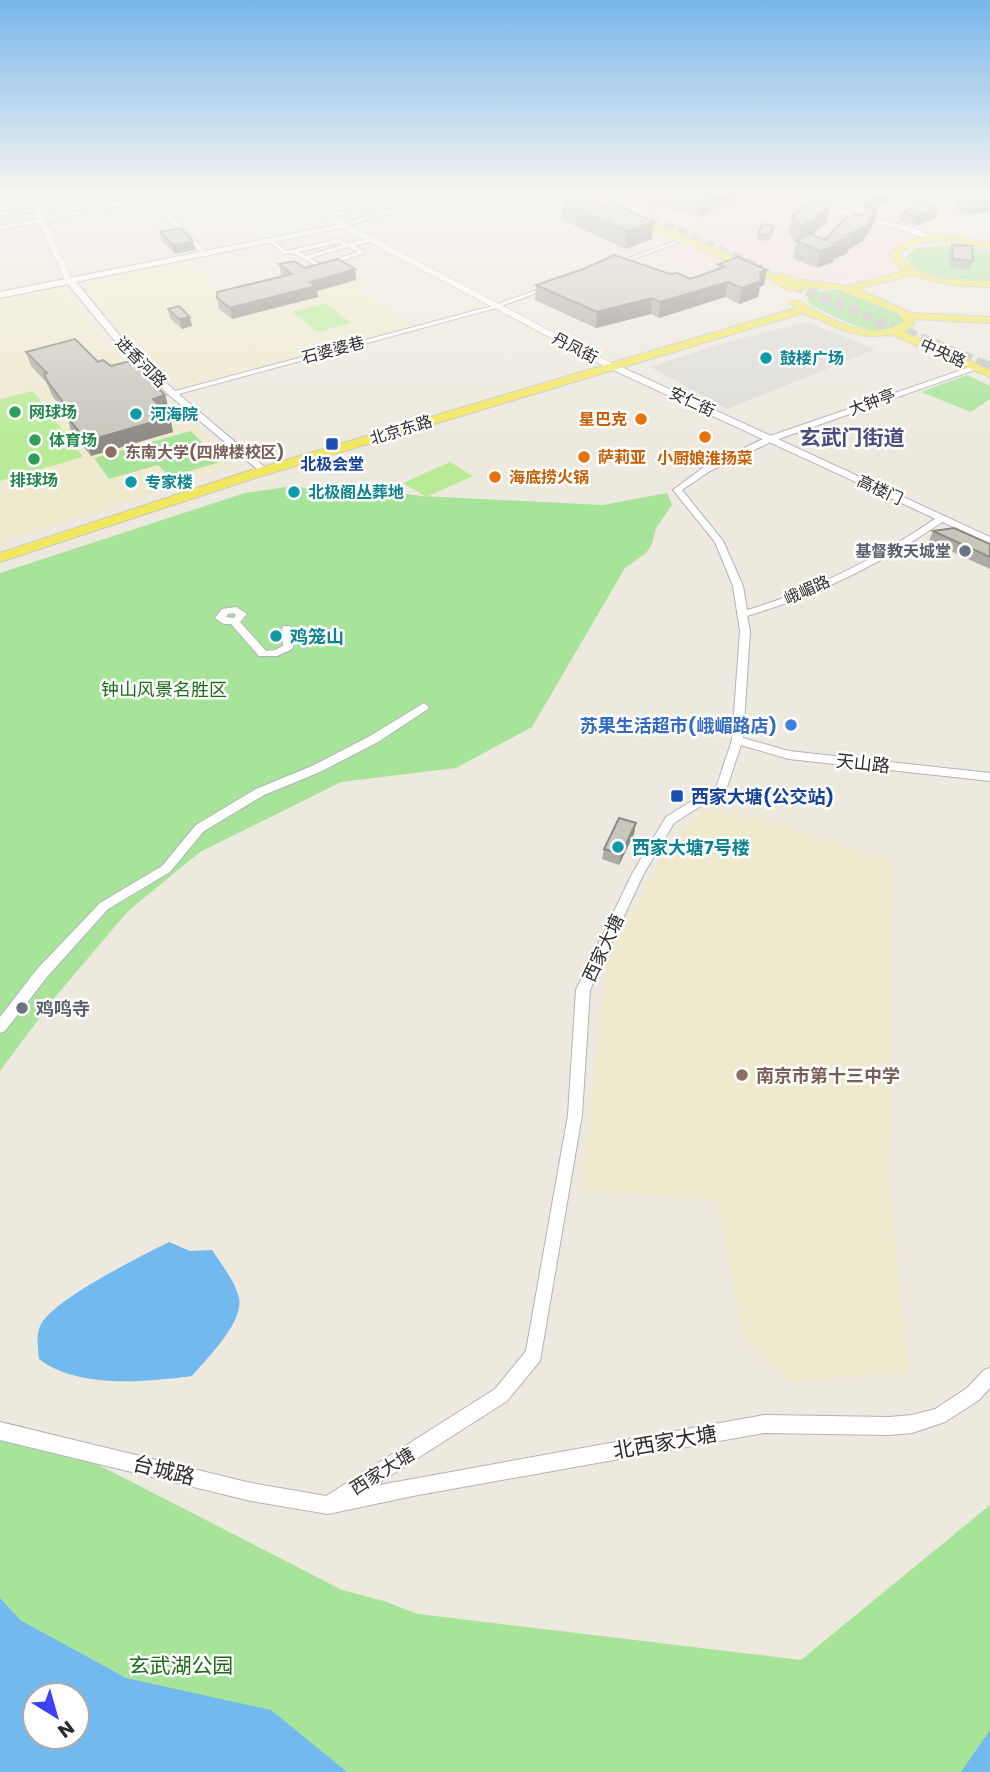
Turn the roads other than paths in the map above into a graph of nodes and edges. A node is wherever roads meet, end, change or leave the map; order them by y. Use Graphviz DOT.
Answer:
graph roads {
  1 [pos="67,274"];
  2 [pos="113,274"];
  3 [pos="431,274"];
  4 [pos="767,274"];
  5 [pos="777,274"];
  6 [pos="909,274"];
  7 [pos="910,274"];
  8 [pos="915,274"];
  9 [pos="71,282"];
  10 [pos="990,284"];
  11 [pos="558,285"];
  12 [pos="813,285"];
  13 [pos="793,289"];
  14 [pos="849,289"];
  15 [pos="862,294"];
  16 [pos="0,295"];
  17 [pos="494,307"];
  18 [pos="805,309"];
  19 [pos="990,323"];
  20 [pos="904,325"];
  21 [pos="990,366"];
  22 [pos="614,367"];
  23 [pos="976,368"];
  24 [pos="990,374"];
  25 [pos="172,393"];
  26 [pos="770,439"];
  27 [pos="264,471"];
  28 [pos="942,518"];
  29 [pos="990,541"];
  30 [pos="0,558"];
  31 [pos="743,614"];
  32 [pos="234,622"];
  33 [pos="287,628"];
  34 [pos="424,707"];
  35 [pos="737,740"];
  36 [pos="990,777"];
  37 [pos="0,1027"];
  38 [pos="990,1376"];
  39 [pos="0,1431"];
  40 [pos="328,1505"];
  1 -- 9 [label="main road, 进香河路"];
  2 -- 9 [label="street"];
  3 -- 17 [label="main road, 丹凤街"];
  4 -- 13 [label="main road"];
  5 -- 12 [label="main road"];
  6 -- 14 [label="main road"];
  7 -- 15 [label="main road"];
  8 -- 10 [label="main road"];
  9 -- 16 [label="street"];
  9 -- 25 [label="street, 进香河路"];
  11 -- 17 [label="street, 石婆婆巷"];
  12 -- 13 [label="main road"];
  12 -- 14 [label="main road"];
  13 -- 18 [label="main road"];
  14 -- 15 [label="main road"];
  15 -- 20 [label="main road"];
  17 -- 22 [label="main road, 丹凤街"];
  17 -- 25 [label="street, 石婆婆巷"];
  18 -- 20 [label="main road"];
  18 -- 22 [label="main road, 北京东路"];
  19 -- 20 [label="main road"];
  20 -- 21 [label="main road, 中央路"];
  20 -- 23 [label="main road, 中央路"];
  22 -- 26 [label="street, 安仁街"];
  22 -- 27 [label="main road, 北京东路"];
  23 -- 24 [label="main road, 中央路"];
  23 -- 26 [label="street, 大钟亭"];
  25 -- 27 [label="street, 进香河路"];
  26 -- 28 [label="street, 高楼门"];
  26 -- 31 [label="street, 西家大塘"];
  27 -- 30 [label="main road, 北京东路"];
  28 -- 29 [label="street, 高楼门"];
  28 -- 31 [label="street, 峨嵋路"];
  31 -- 35 [label="street, 西家大塘"];
  32 -- 33 [label="street"];
  34 -- 37 [label="street"];
  35 -- 36 [label="street, 天山路"];
  35 -- 40 [label="street, 西家大塘"];
  38 -- 40 [label="street, 北西家大塘"];
  39 -- 40 [label="street, 台城路"];
}
